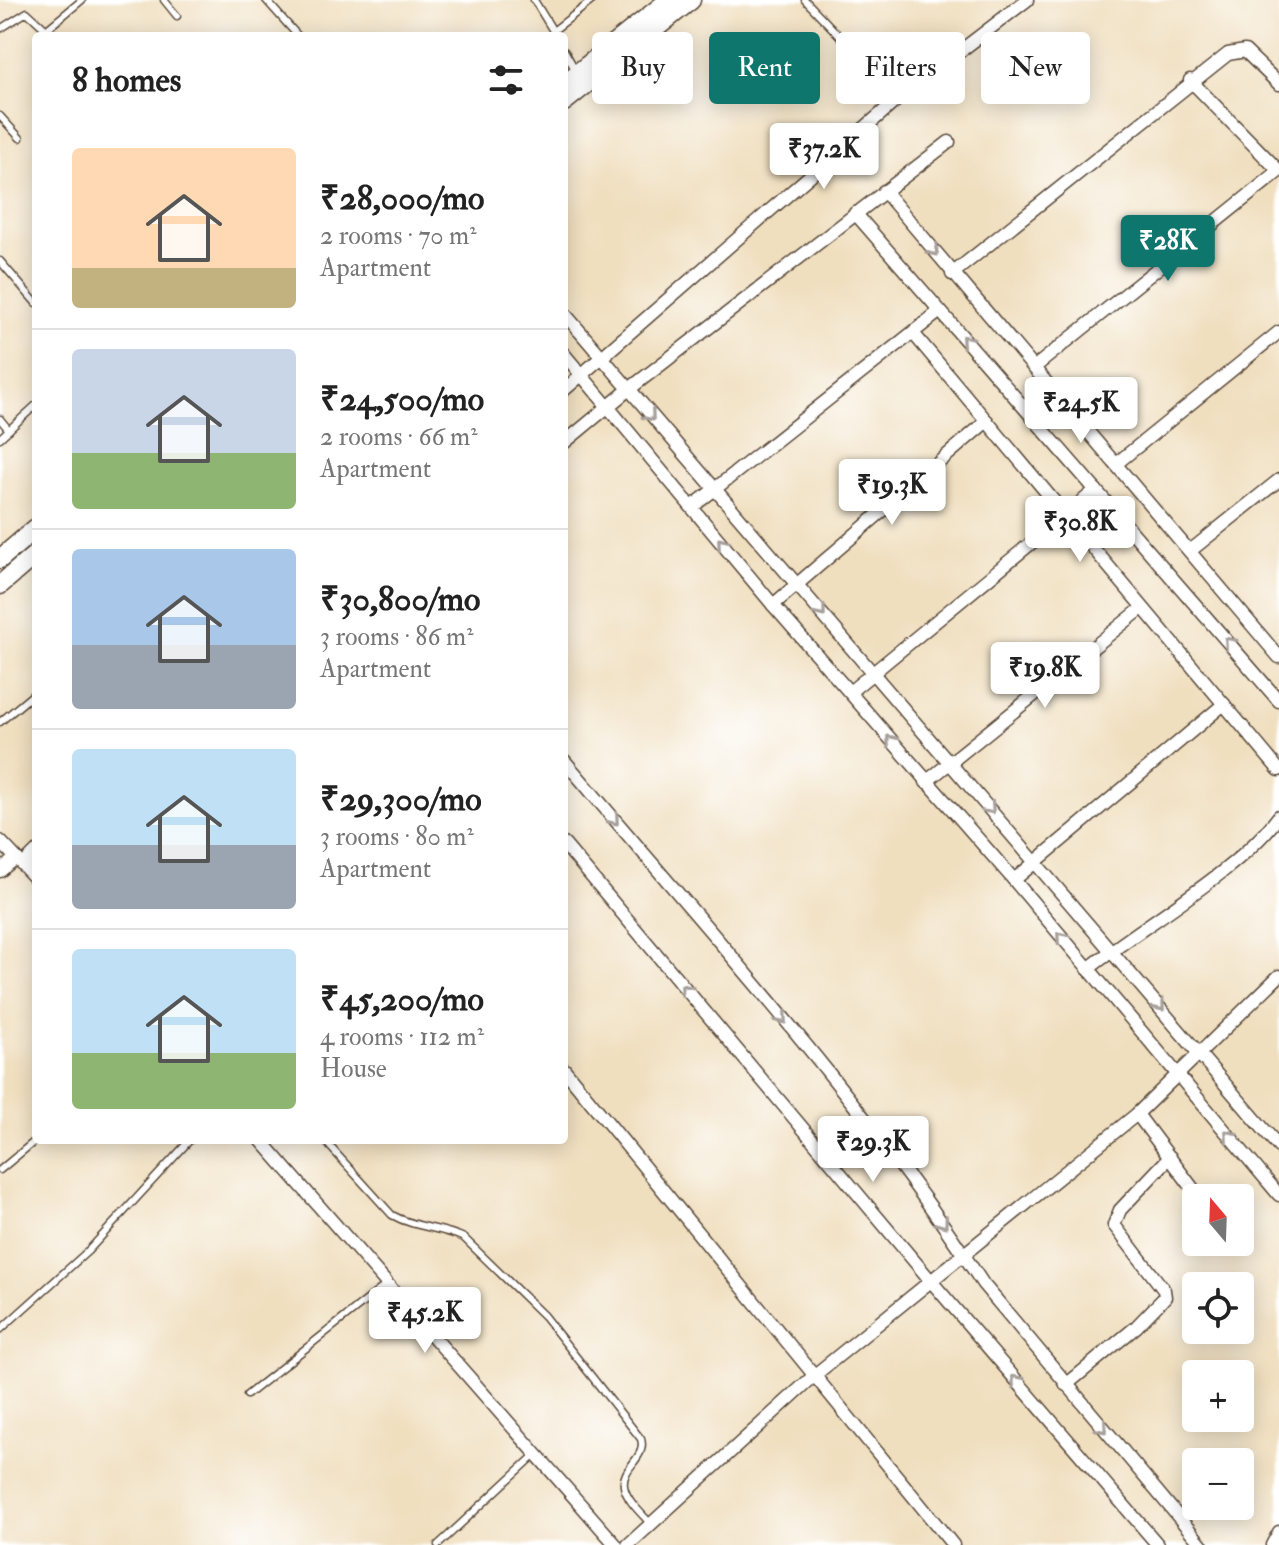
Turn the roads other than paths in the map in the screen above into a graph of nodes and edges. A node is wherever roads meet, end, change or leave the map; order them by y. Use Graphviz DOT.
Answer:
graph roads {
  1 [pos="82,0"];
  2 [pos="164,0"];
  3 [pos="266,0"];
  4 [pos="534,0"];
  5 [pos="593,0"];
  6 [pos="669,0"];
  7 [pos="691,0"];
  8 [pos="805,0"];
  9 [pos="1027,0"];
  10 [pos="177,16"];
  11 [pos="0,29"];
  12 [pos="47,29"];
  13 [pos="50,32"];
  14 [pos="294,32"];
  15 [pos="553,32"];
  16 [pos="556,32"];
  17 [pos="836,32"];
  18 [pos="965,47"];
  19 [pos="570,79"];
  20 [pos="1190,80"];
  21 [pos="1279,84"];
  22 [pos="568,99"];
  23 [pos="892,104"];
  24 [pos="0,116"];
  25 [pos="20,138"];
  26 [pos="949,142"];
  27 [pos="1279,171"];
  28 [pos="884,191"];
  29 [pos="855,213"];
  30 [pos="0,261"];
  31 [pos="952,274"];
  32 [pos="32,298"];
  33 [pos="940,311"];
  34 [pos="568,318"];
  35 [pos="1279,332"];
  36 [pos="913,333"];
  37 [pos="568,358"];
  38 [pos="601,359"];
  39 [pos="1036,366"];
  40 [pos="582,374"];
  41 [pos="568,386"];
  42 [pos="628,390"];
  43 [pos="609,405"];
  44 [pos="32,409"];
  45 [pos="0,419"];
  46 [pos="987,421"];
  47 [pos="9,430"];
  48 [pos="0,438"];
  49 [pos="568,440"];
  50 [pos="1117,463"];
  51 [pos="1279,480"];
  52 [pos="1096,490"];
  53 [pos="713,491"];
  54 [pos="692,507"];
  55 [pos="1064,516"];
  56 [pos="32,531"];
  57 [pos="1190,551"];
  58 [pos="32,557"];
  59 [pos="0,559"];
  60 [pos="798,584"];
  61 [pos="0,585"];
  62 [pos="773,605"];
  63 [pos="1141,609"];
  64 [pos="1278,654"];
  65 [pos="872,674"];
  66 [pos="851,691"];
  67 [pos="32,695"];
  68 [pos="1279,701"];
  69 [pos="1224,704"];
  70 [pos="0,722"];
  71 [pos="950,763"];
  72 [pos="568,765"];
  73 [pos="1279,770"];
  74 [pos="926,782"];
  75 [pos="1279,816"];
  76 [pos="0,841"];
  77 [pos="568,849"];
  78 [pos="32,854"];
  79 [pos="19,861"];
  80 [pos="1037,861"];
  81 [pos="0,871"];
  82 [pos="32,875"];
  83 [pos="1014,880"];
  84 [pos="1112,950"];
  85 [pos="1088,969"];
  86 [pos="1279,976"];
  87 [pos="1199,1052"];
  88 [pos="1178,1072"];
  89 [pos="568,1074"];
  90 [pos="1137,1114"];
  91 [pos="32,1143"];
  92 [pos="186,1144"];
  93 [pos="264,1144"];
  94 [pos="328,1144"];
  95 [pos="1279,1147"];
  96 [pos="1170,1157"];
  97 [pos="0,1170"];
  98 [pos="1190,1184"];
  99 [pos="1279,1195"];
  100 [pos="966,1254"];
  101 [pos="931,1281"];
  102 [pos="387,1284"];
  103 [pos="0,1330"];
  104 [pos="816,1374"];
  105 [pos="1066,1385"];
  106 [pos="247,1395"];
  107 [pos="536,1455"];
  108 [pos="651,1524"];
  109 [pos="1279,1532"];
  110 [pos="438,1545"];
  111 [pos="616,1545"];
  112 [pos="628,1545"];
  113 [pos="953,1545"];
  114 [pos="1158,1545"];
  115 [pos="1202,1545"];
  116 [pos="1272,1545"];
  1 -- 12 [label="lane"];
  2 -- 10 [label="lane"];
  3 -- 14 [label="lane"];
  4 -- 15 [label="lane"];
  5 -- 16 [label="lane"];
  6 -- 19 [label="main road"];
  7 -- 22 [label="main road"];
  8 -- 17 [label="lane"];
  9 -- 18 [label="street"];
  11 -- 12 [label="lane"];
  12 -- 13 [label="lane"];
  20 -- 21 [label="street"];
  20 -- 27 [label="street"];
  20 -- 31 [label="street"];
  23 -- 38 [label="street"];
  24 -- 25 [label="lane"];
  26 -- 28 [label="street"];
  27 -- 39 [label="street"];
  28 -- 29 [label="street"];
  28 -- 31 [label="street, one-way"];
  29 -- 33 [label="street"];
  29 -- 42 [label="street"];
  30 -- 32 [label="lane"];
  31 -- 39 [label="street"];
  33 -- 36 [label="street"];
  52 -- 33 [label="street, one-way"];
  34 -- 38 [label="street"];
  35 -- 50 [label="street"];
  36 -- 46 [label="street"];
  36 -- 53 [label="street"];
  37 -- 40 [label="street"];
  38 -- 40 [label="street"];
  38 -- 42 [label="street"];
  39 -- 50 [label="street"];
  40 -- 41 [label="street"];
  40 -- 43 [label="street"];
  42 -- 43 [label="street"];
  42 -- 53 [label="street, one-way"];
  43 -- 49 [label="street"];
  43 -- 54 [label="street"];
  44 -- 47 [label="lane"];
  45 -- 47 [label="lane"];
  46 -- 55 [label="street"];
  46 -- 60 [label="street"];
  47 -- 48 [label="lane"];
  50 -- 57 [label="street"];
  51 -- 57 [label="street"];
  52 -- 55 [label="street"];
  68 -- 52 [label="street, one-way"];
  53 -- 54 [label="street"];
  53 -- 60 [label="street"];
  62 -- 54 [label="street, one-way"];
  55 -- 63 [label="street"];
  55 -- 65 [label="street"];
  56 -- 59 [label="main road"];
  57 -- 64 [label="street"];
  58 -- 61 [label="main road"];
  60 -- 62 [label="street"];
  60 -- 65 [label="street, one-way"];
  62 -- 66 [label="street"];
  63 -- 69 [label="street"];
  63 -- 71 [label="street"];
  65 -- 66 [label="street"];
  65 -- 71 [label="street"];
  74 -- 66 [label="street, one-way"];
  67 -- 70 [label="lane"];
  69 -- 73 [label="street"];
  69 -- 80 [label="street"];
  71 -- 74 [label="street"];
  71 -- 80 [label="street, one-way"];
  72 -- 100 [label="street, one-way"];
  74 -- 83 [label="street"];
  75 -- 84 [label="street"];
  76 -- 79 [label="street"];
  101 -- 77 [label="street, one-way"];
  78 -- 79 [label="street"];
  79 -- 81 [label="street"];
  79 -- 82 [label="street"];
  80 -- 83 [label="street"];
  80 -- 84 [label="street"];
  85 -- 83 [label="street, one-way"];
  84 -- 85 [label="street"];
  84 -- 87 [label="street, one-way"];
  85 -- 88 [label="street"];
  86 -- 87 [label="street"];
  87 -- 88 [label="street"];
  87 -- 95 [label="street"];
  88 -- 90 [label="street"];
  99 -- 88 [label="street, one-way"];
  89 -- 104 [label="street"];
  90 -- 96 [label="street"];
  90 -- 100 [label="street"];
  91 -- 97 [label="lane"];
  92 -- 103 [label="lane"];
  93 -- 102 [label="street"];
  94 -- 108 [label="lane"];
  96 -- 98 [label="street"];
  96 -- 105 [label="street"];
  100 -- 101 [label="street"];
  100 -- 105 [label="street"];
  101 -- 104 [label="street"];
  114 -- 101 [label="street, one-way"];
  102 -- 106 [label="lane"];
  102 -- 107 [label="street"];
  104 -- 108 [label="street"];
  104 -- 113 [label="street"];
  105 -- 115 [label="street, one-way"];
  107 -- 110 [label="lane"];
  107 -- 111 [label="street"];
  108 -- 112 [label="street"];
  109 -- 116 [label="street"];
}
